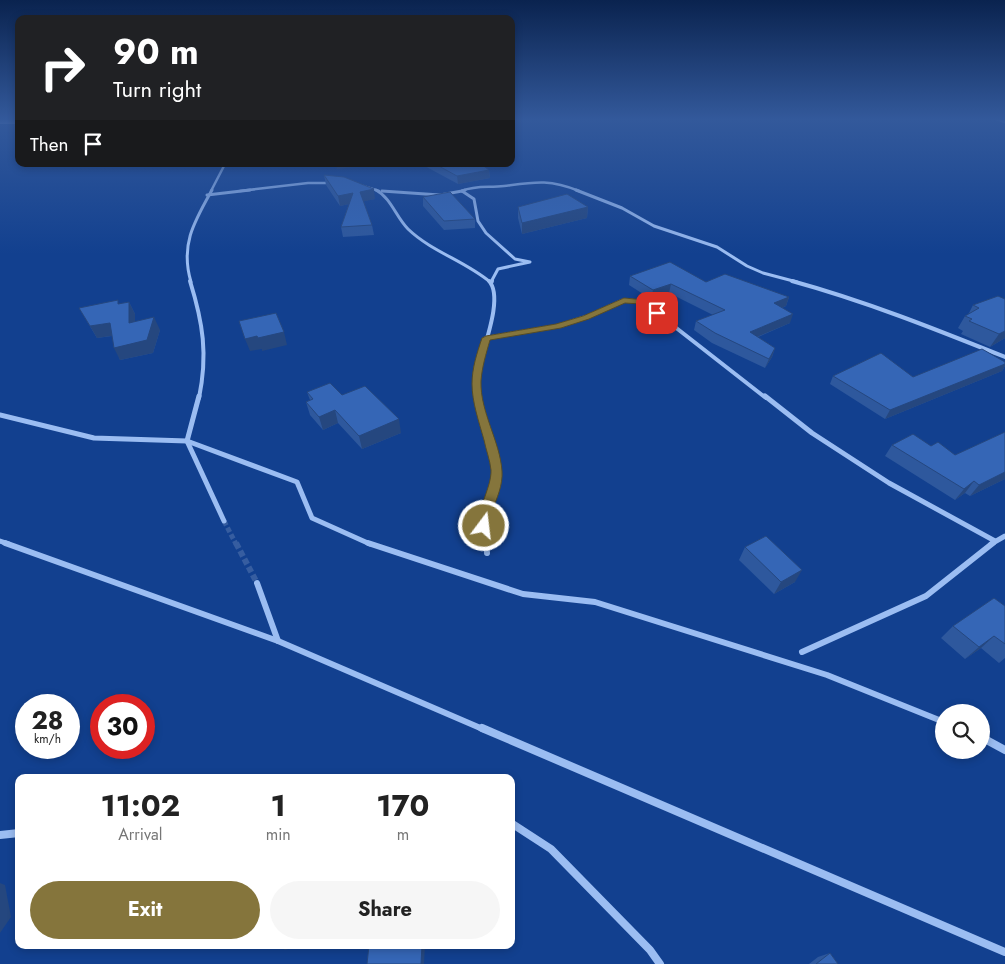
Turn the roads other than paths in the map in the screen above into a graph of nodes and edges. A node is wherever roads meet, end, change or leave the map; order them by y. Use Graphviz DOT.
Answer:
graph roads {
  1 [pos="223,167"];
  2 [pos="336,184"];
  3 [pos="361,186"];
  4 [pos="379,191"];
  5 [pos="462,192"];
  6 [pos="207,195"];
  7 [pos="491,283"];
  8 [pos="486,338"];
  9 [pos="1005,357"];
  10 [pos="0,415"];
  11 [pos="188,441"];
  12 [pos="224,521"];
  13 [pos="1005,536"];
  14 [pos="0,541"];
  15 [pos="995,541"];
  16 [pos="487,553"];
  17 [pos="258,582"];
  18 [pos="278,641"];
  19 [pos="802,652"];
  20 [pos="935,718"];
  21 [pos="990,742"];
  22 [pos="1005,750"];
  23 [pos="515,826"];
  24 [pos="15,833"];
  25 [pos="0,835"];
  26 [pos="1005,952"];
  27 [pos="660,964"];
  1 -- 6 [label="street"];
  2 -- 6 [label="street"];
  3 -- 4 [label="street"];
  4 -- 5 [label="street"];
  4 -- 7 [label="street"];
  5 -- 7 [label="street"];
  5 -- 9 [label="street"];
  6 -- 11 [label="street"];
  7 -- 8 [label="street"];
  8 -- 15 [label="street"];
  8 -- 16 [label="street"];
  10 -- 11 [label="street"];
  11 -- 12 [label="street"];
  11 -- 20 [label="street"];
  13 -- 15 [label="street"];
  14 -- 18 [label="street"];
  15 -- 19 [label="street"];
  17 -- 18 [label="street"];
  18 -- 26 [label="street"];
  21 -- 22 [label="street"];
  23 -- 27 [label="street"];
  24 -- 25 [label="street"];
}
